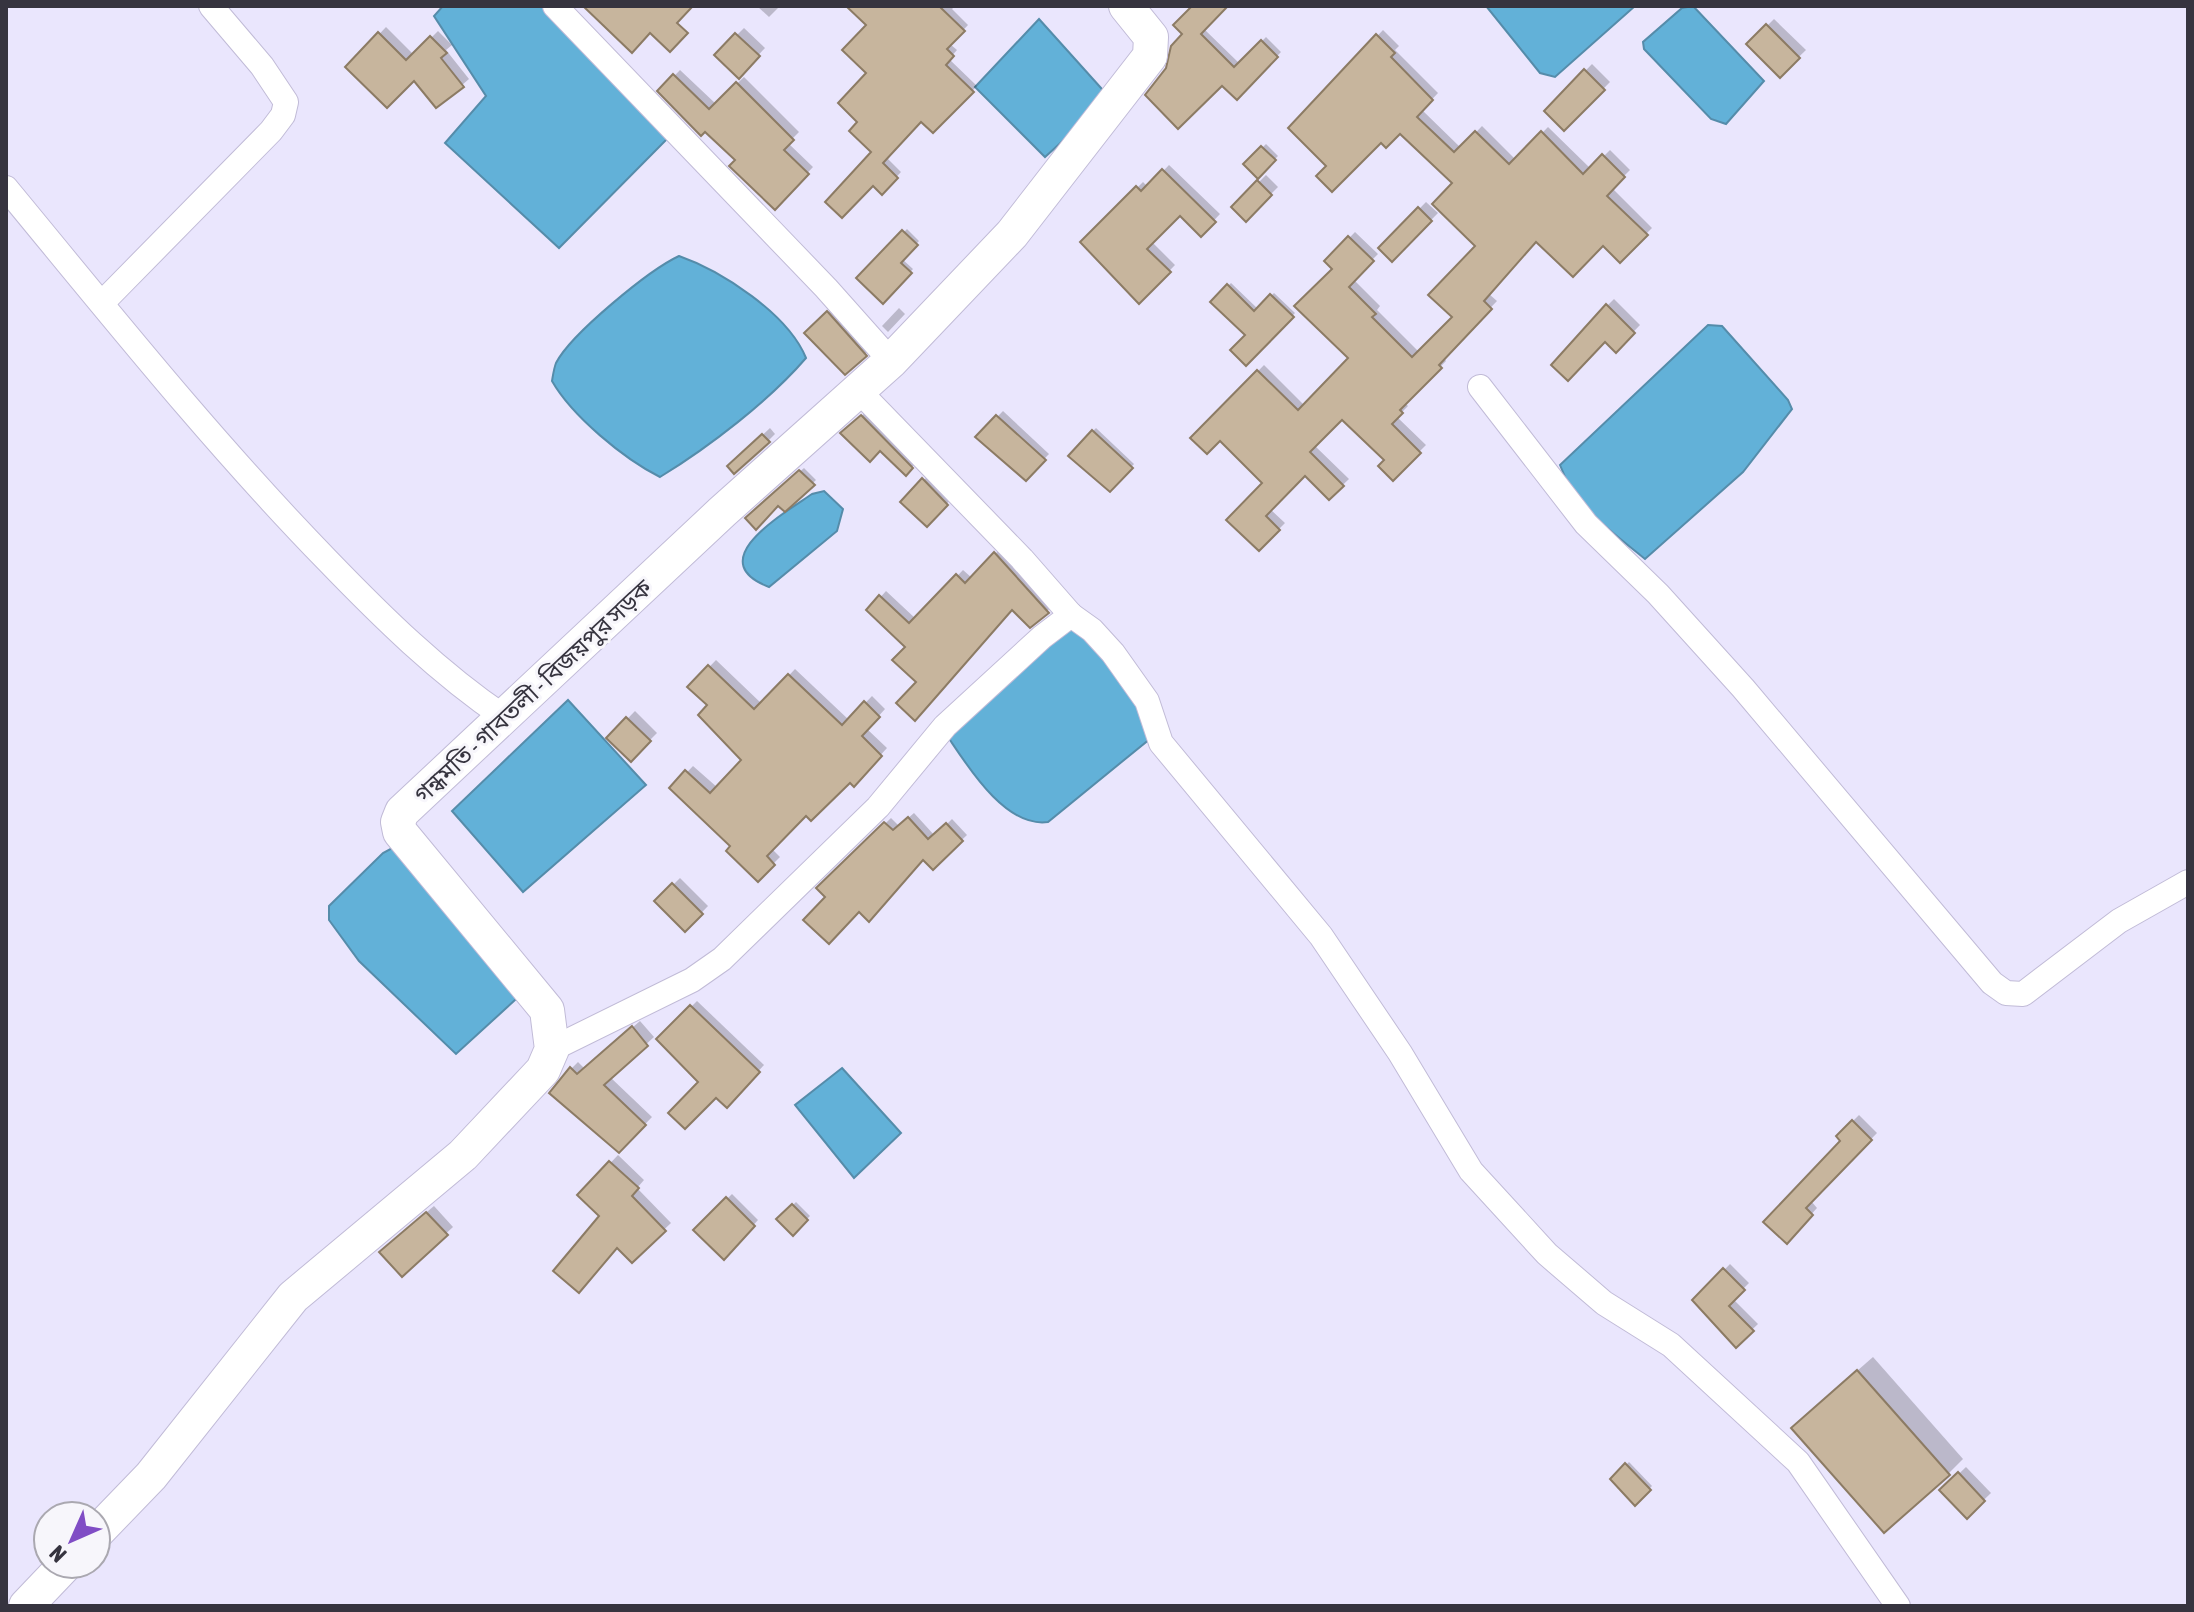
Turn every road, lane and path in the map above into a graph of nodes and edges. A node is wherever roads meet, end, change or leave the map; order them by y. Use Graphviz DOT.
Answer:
graph roads {
  1 [pos="211,6"];
  2 [pos="555,6"];
  3 [pos="1126,6"];
  4 [pos="6,188"];
  5 [pos="102,303"];
  6 [pos="891,361"];
  7 [pos="1480,387"];
  8 [pos="858,390"];
  9 [pos="1071,615"];
  10 [pos="504,717"];
  11 [pos="2188,882"];
  12 [pos="552,1049"];
  13 [pos="112,1516"];
  14 [pos="51,1580"];
  15 [pos="26,1606"];
  16 [pos="1898,1606"];
  1 -- 5 [label="street"];
  2 -- 6 [label="street"];
  3 -- 6 [label="main road, গন্ধমতি - গাবতলী - বিজয়পুর সড়ক"];
  4 -- 5 [label="street"];
  5 -- 10 [label="street"];
  6 -- 8 [label="main road, গন্ধমতি - গাবতলী - বিজয়পুর সড়ক"];
  7 -- 11 [label="street"];
  8 -- 9 [label="street"];
  8 -- 10 [label="main road, গন্ধমতি - গাবতলী - বিজয়পুর সড়ক"];
  9 -- 12 [label="street"];
  9 -- 16 [label="street"];
  10 -- 12 [label="main road, গন্ধমতি - গাবতলী - বিজয়পুর সড়ক"];
  12 -- 13 [label="main road"];
  14 -- 15 [label="main road"];
}
